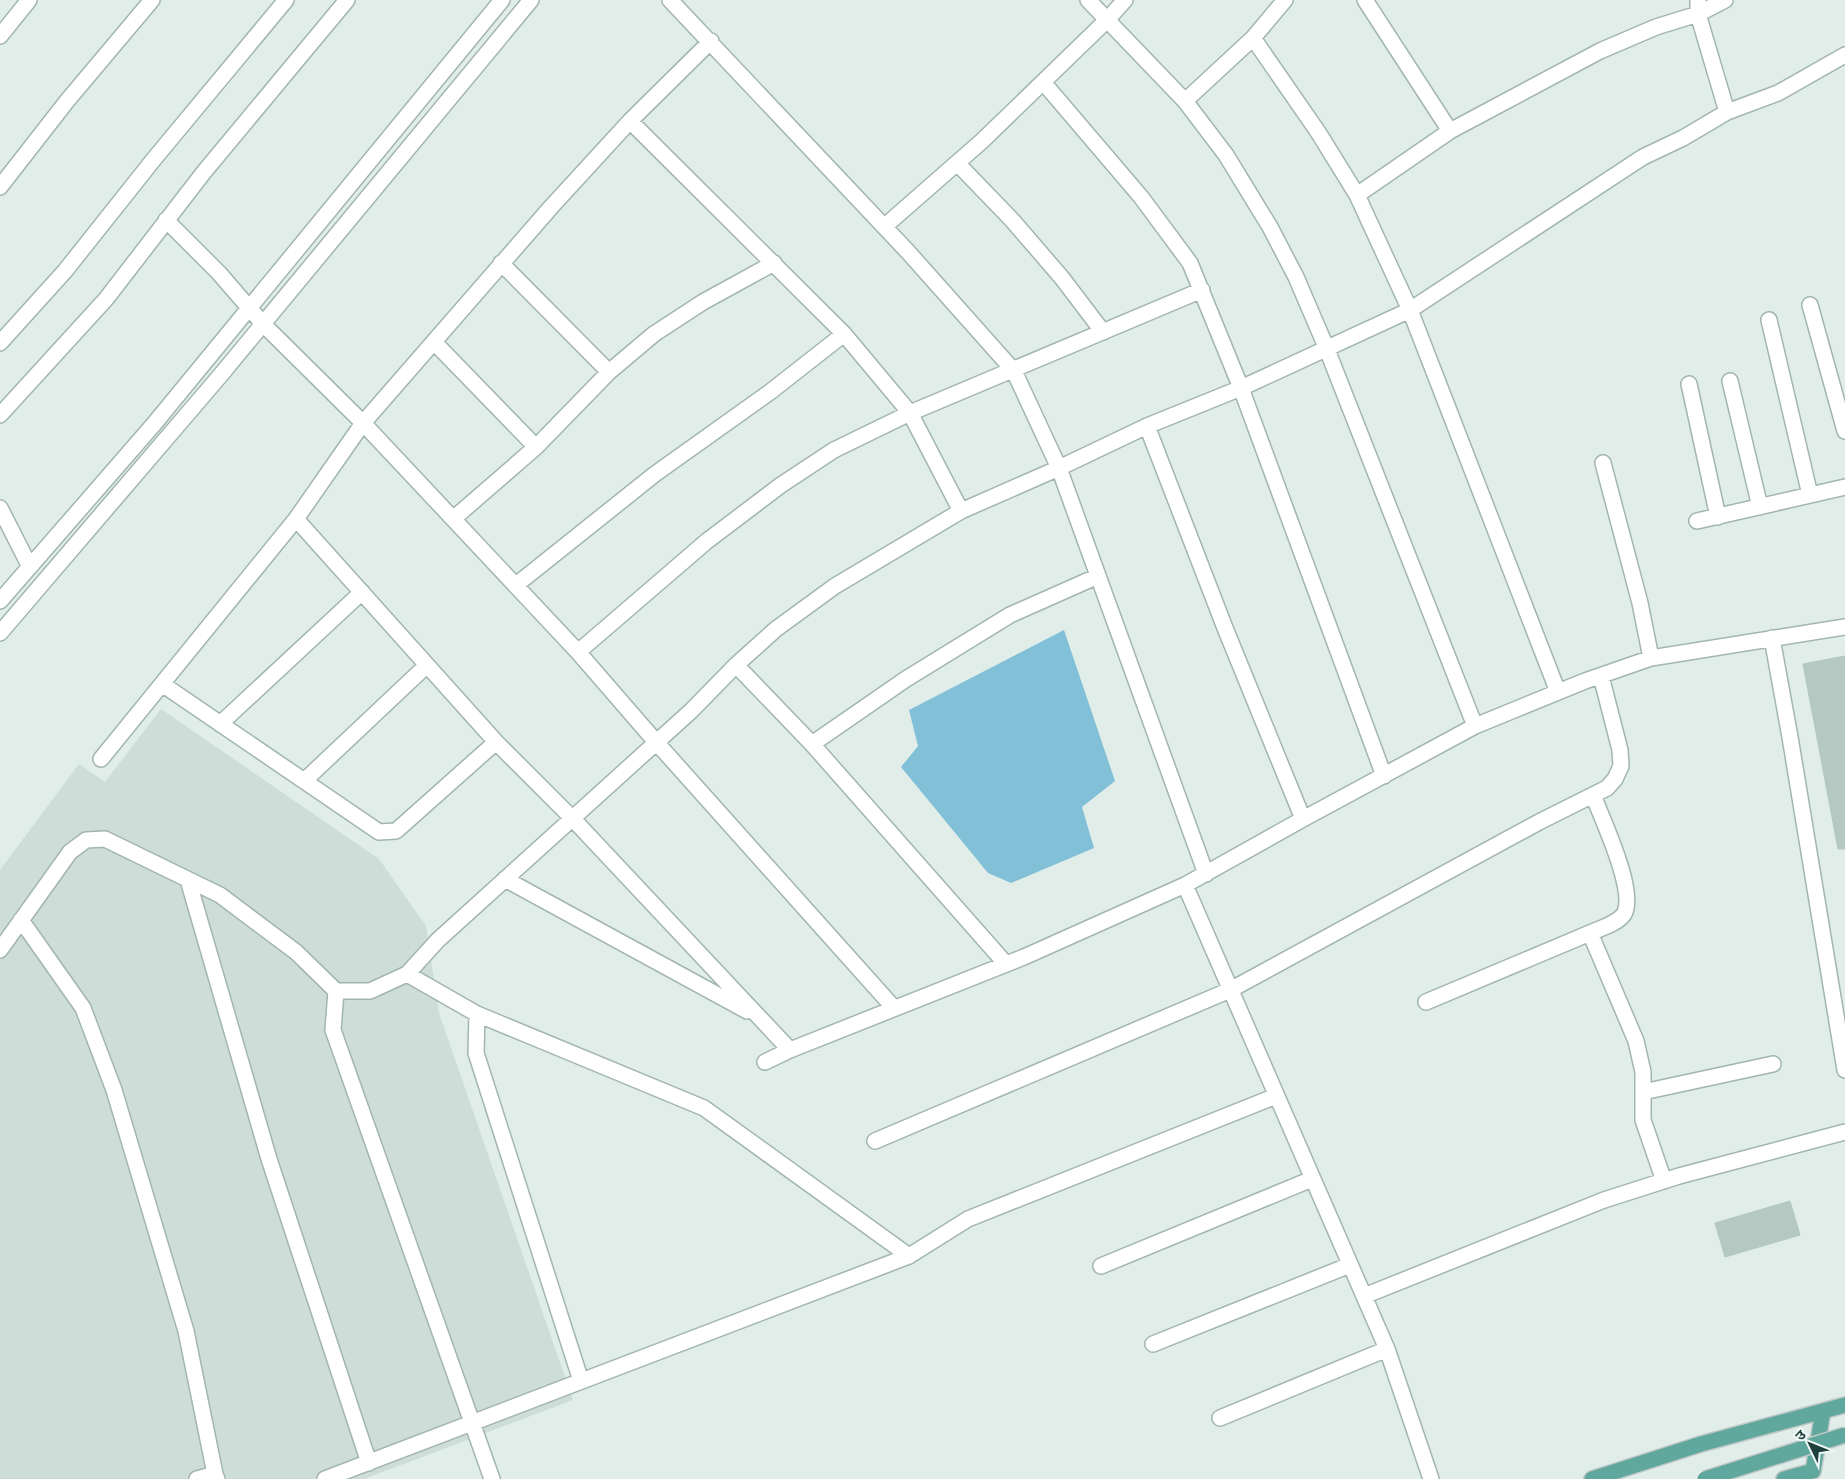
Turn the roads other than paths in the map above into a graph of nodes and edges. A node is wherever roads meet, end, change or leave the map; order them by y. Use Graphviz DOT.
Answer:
graph roads {
  1 [pos="29,0"];
  2 [pos="152,0"];
  3 [pos="286,0"];
  4 [pos="347,0"];
  5 [pos="502,0"];
  6 [pos="531,0"];
  7 [pos="670,0"];
  8 [pos="1088,0"];
  9 [pos="1125,0"];
  10 [pos="1285,0"];
  11 [pos="1365,0"];
  12 [pos="1725,0"];
  13 [pos="1698,7"];
  14 [pos="1107,20"];
  15 [pos="0,36"];
  16 [pos="1253,38"];
  17 [pos="710,41"];
  18 [pos="1845,55"];
  19 [pos="1044,82"];
  20 [pos="1185,101"];
  21 [pos="1727,112"];
  22 [pos="630,121"];
  23 [pos="1450,131"];
  24 [pos="957,163"];
  25 [pos="0,187"];
  26 [pos="1357,195"];
  27 [pos="166,220"];
  28 [pos="885,226"];
  29 [pos="501,263"];
  30 [pos="774,263"];
  31 [pos="1202,290"];
  32 [pos="1810,305"];
  33 [pos="250,307"];
  34 [pos="1410,310"];
  35 [pos="1770,320"];
  36 [pos="263,324"];
  37 [pos="1103,332"];
  38 [pos="844,334"];
  39 [pos="434,342"];
  40 [pos="0,343"];
  41 [pos="1326,347"];
  42 [pos="1014,371"];
  43 [pos="609,372"];
  44 [pos="1730,381"];
  45 [pos="1689,384"];
  46 [pos="1241,388"];
  47 [pos="910,414"];
  48 [pos="0,415"];
  49 [pos="363,423"];
  50 [pos="1147,426"];
  51 [pos="1845,432"];
  52 [pos="536,447"];
  53 [pos="1603,462"];
  54 [pos="1059,468"];
  55 [pos="1845,487"];
  56 [pos="1810,495"];
  57 [pos="1760,507"];
  58 [pos="0,508"];
  59 [pos="961,511"];
  60 [pos="1718,517"];
  61 [pos="296,519"];
  62 [pos="453,519"];
  63 [pos="1697,521"];
  64 [pos="30,567"];
  65 [pos="1098,576"];
  66 [pos="516,585"];
  67 [pos="362,592"];
  68 [pos="0,601"];
  69 [pos="1845,627"];
  70 [pos="0,633"];
  71 [pos="1772,638"];
  72 [pos="578,652"];
  73 [pos="1651,658"];
  74 [pos="427,665"];
  75 [pos="736,665"];
  76 [pos="1600,676"];
  77 [pos="162,684"];
  78 [pos="1558,692"];
  79 [pos="220,724"];
  80 [pos="1475,726"];
  81 [pos="496,742"];
  82 [pos="656,742"];
  83 [pos="812,744"];
  84 [pos="101,758"];
  85 [pos="1384,776"];
  86 [pos="304,781"];
  87 [pos="1593,795"];
  88 [pos="572,818"];
  89 [pos="1303,819"];
  90 [pos="1206,874"];
  91 [pos="504,878"];
  92 [pos="188,880"];
  93 [pos="1185,885"];
  94 [pos="21,920"];
  95 [pos="1590,933"];
  96 [pos="0,950"];
  97 [pos="1006,964"];
  98 [pos="407,974"];
  99 [pos="1230,990"];
  100 [pos="336,991"];
  101 [pos="1426,1002"];
  102 [pos="894,1008"];
  103 [pos="477,1014"];
  104 [pos="759,1018"];
  105 [pos="790,1050"];
  106 [pos="765,1062"];
  107 [pos="1773,1064"];
  108 [pos="1845,1070"];
  109 [pos="1643,1092"];
  110 [pos="1276,1096"];
  111 [pos="1845,1132"];
  112 [pos="875,1141"];
  113 [pos="1312,1179"];
  114 [pos="1664,1181"];
  115 [pos="909,1256"];
  116 [pos="1350,1265"];
  117 [pos="1101,1266"];
  118 [pos="1364,1296"];
  119 [pos="1154,1344"];
  120 [pos="1387,1349"];
  121 [pos="581,1382"];
  122 [pos="1845,1405"];
  123 [pos="1823,1411"];
  124 [pos="1220,1418"];
  125 [pos="471,1423"];
  126 [pos="1845,1435"];
  127 [pos="368,1463"];
  128 [pos="216,1476"];
  129 [pos="197,1479"];
  130 [pos="325,1479"];
  131 [pos="492,1479"];
  132 [pos="1431,1479"];
  133 [pos="1592,1479"];
  134 [pos="1705,1479"];
  135 [pos="1784,1479"];
  1 -- 15 [label="street"];
  2 -- 25 [label="street"];
  3 -- 40 [label="street"];
  4 -- 27 [label="street"];
  5 -- 33 [label="street"];
  6 -- 36 [label="street"];
  7 -- 17 [label="street"];
  8 -- 14 [label="street"];
  9 -- 14 [label="street"];
  10 -- 16 [label="street"];
  11 -- 23 [label="street"];
  12 -- 13 [label="street"];
  13 -- 21 [label="street"];
  13 -- 23 [label="street"];
  14 -- 19 [label="street"];
  14 -- 20 [label="street"];
  16 -- 20 [label="street"];
  16 -- 26 [label="street"];
  17 -- 22 [label="street"];
  17 -- 28 [label="street"];
  18 -- 21 [label="street"];
  19 -- 24 [label="street"];
  19 -- 31 [label="street"];
  20 -- 41 [label="street"];
  21 -- 34 [label="street"];
  22 -- 29 [label="street"];
  22 -- 30 [label="street"];
  23 -- 26 [label="street"];
  24 -- 28 [label="street"];
  24 -- 37 [label="street"];
  26 -- 34 [label="street"];
  27 -- 33 [label="street"];
  27 -- 48 [label="street"];
  28 -- 42 [label="street"];
  29 -- 39 [label="street"];
  29 -- 43 [label="street"];
  30 -- 38 [label="street"];
  30 -- 43 [label="street"];
  31 -- 37 [label="street"];
  31 -- 46 [label="street"];
  32 -- 51 [label="street"];
  33 -- 36 [label="street"];
  33 -- 64 [label="street"];
  34 -- 41 [label="street"];
  34 -- 78 [label="street"];
  35 -- 56 [label="street"];
  36 -- 49 [label="street"];
  36 -- 70 [label="street"];
  37 -- 42 [label="street"];
  38 -- 47 [label="street"];
  38 -- 66 [label="street"];
  39 -- 49 [label="street"];
  39 -- 52 [label="street"];
  41 -- 46 [label="street"];
  41 -- 80 [label="street"];
  42 -- 47 [label="street"];
  42 -- 54 [label="street"];
  43 -- 52 [label="street"];
  44 -- 57 [label="street"];
  45 -- 60 [label="street"];
  46 -- 50 [label="street"];
  46 -- 85 [label="street"];
  47 -- 59 [label="street"];
  47 -- 72 [label="street"];
  49 -- 61 [label="street"];
  49 -- 62 [label="street"];
  50 -- 54 [label="street"];
  50 -- 89 [label="street"];
  52 -- 62 [label="street"];
  53 -- 73 [label="street"];
  54 -- 59 [label="street"];
  54 -- 65 [label="street"];
  55 -- 56 [label="street"];
  56 -- 57 [label="street"];
  57 -- 60 [label="street"];
  58 -- 64 [label="street"];
  59 -- 75 [label="street"];
  60 -- 63 [label="street"];
  61 -- 67 [label="street"];
  61 -- 77 [label="street"];
  62 -- 66 [label="street"];
  64 -- 68 [label="street"];
  65 -- 83 [label="street"];
  65 -- 90 [label="street"];
  66 -- 72 [label="street"];
  67 -- 74 [label="street"];
  67 -- 79 [label="street"];
  69 -- 71 [label="street"];
  71 -- 73 [label="street"];
  71 -- 108 [label="street"];
  72 -- 82 [label="street"];
  73 -- 76 [label="street"];
  74 -- 81 [label="street"];
  74 -- 86 [label="street"];
  75 -- 82 [label="street"];
  75 -- 83 [label="street"];
  76 -- 78 [label="street"];
  76 -- 87 [label="street"];
  77 -- 79 [label="street"];
  77 -- 84 [label="street"];
  78 -- 80 [label="street"];
  79 -- 86 [label="street"];
  80 -- 85 [label="street"];
  81 -- 86 [label="street"];
  81 -- 88 [label="street"];
  82 -- 88 [label="street"];
  82 -- 102 [label="street"];
  83 -- 97 [label="street"];
  85 -- 89 [label="street"];
  87 -- 95 [label="street"];
  87 -- 99 [label="street"];
  88 -- 91 [label="street"];
  88 -- 104 [label="street"];
  89 -- 90 [label="street"];
  90 -- 93 [label="street"];
  91 -- 98 [label="street"];
  91 -- 104 [label="street"];
  92 -- 94 [label="street"];
  92 -- 100 [label="street"];
  92 -- 127 [label="street"];
  93 -- 97 [label="street"];
  93 -- 99 [label="street"];
  94 -- 96 [label="street"];
  94 -- 128 [label="street"];
  95 -- 101 [label="street"];
  95 -- 109 [label="street"];
  97 -- 102 [label="street"];
  98 -- 100 [label="street"];
  98 -- 103 [label="street"];
  99 -- 110 [label="street"];
  99 -- 112 [label="street"];
  100 -- 125 [label="street"];
  102 -- 105 [label="street"];
  103 -- 115 [label="street"];
  103 -- 121 [label="street"];
  104 -- 105 [label="street"];
  105 -- 106 [label="street"];
  107 -- 109 [label="street"];
  109 -- 114 [label="street"];
  110 -- 113 [label="street"];
  110 -- 115 [label="street"];
  111 -- 114 [label="street"];
  113 -- 116 [label="street"];
  113 -- 117 [label="street"];
  114 -- 118 [label="street"];
  115 -- 121 [label="street"];
  116 -- 118 [label="street"];
  116 -- 119 [label="street"];
  118 -- 120 [label="street"];
  120 -- 124 [label="street"];
  120 -- 132 [label="street"];
  121 -- 125 [label="street"];
  122 -- 123 [label="main road"];
  123 -- 133 [label="main road"];
  123 -- 135 [label="main road"];
  125 -- 127 [label="street"];
  125 -- 131 [label="street"];
  126 -- 134 [label="main road, bridge"];
  127 -- 130 [label="street"];
  128 -- 129 [label="street"];
}
